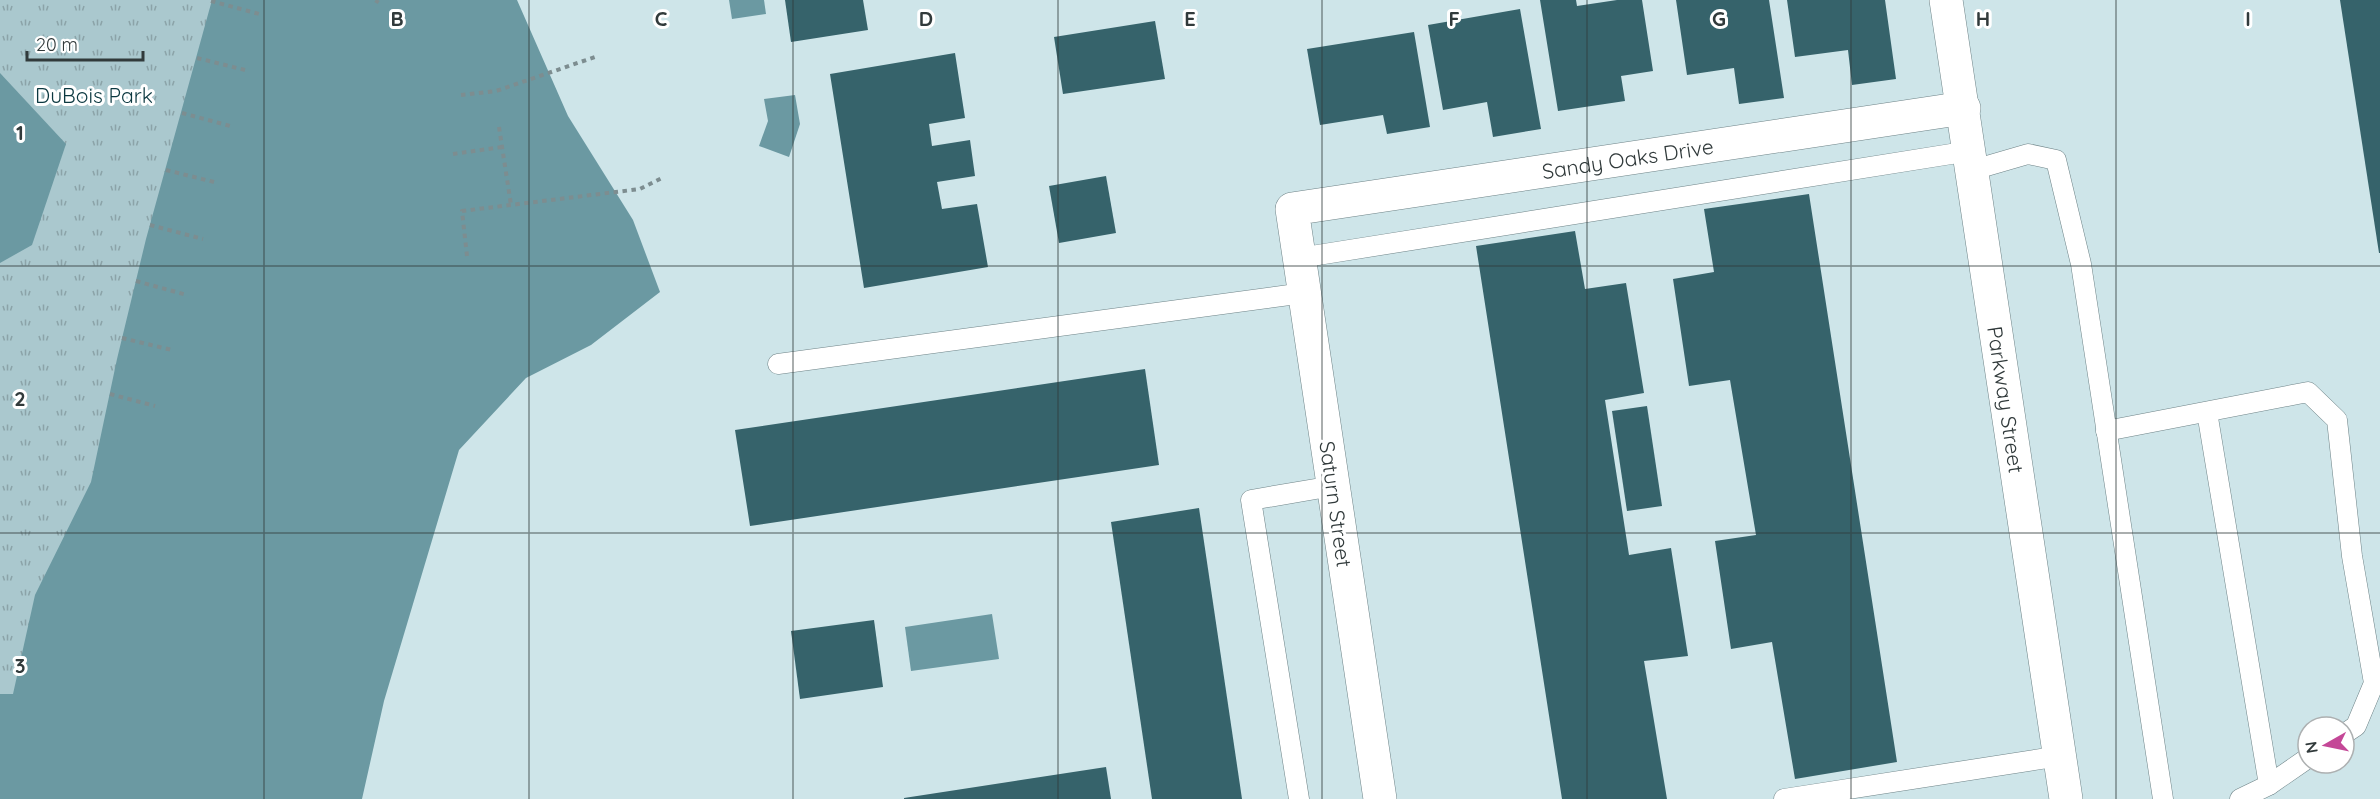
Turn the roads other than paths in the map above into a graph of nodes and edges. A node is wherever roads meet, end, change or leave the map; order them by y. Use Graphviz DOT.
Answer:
graph roads {
  1 [pos="1946,0"];
  2 [pos="1964,108"];
  3 [pos="1971,160"];
  4 [pos="1292,210"];
  5 [pos="1299,258"];
  6 [pos="1304,293"];
  7 [pos="778,364"];
  8 [pos="2207,412"];
  9 [pos="2106,431"];
  10 [pos="1333,486"];
  11 [pos="2356,726"];
  12 [pos="2060,756"];
  13 [pos="2296,766"];
  14 [pos="2269,785"];
  15 [pos="1299,799"];
  16 [pos="1380,799"];
  17 [pos="1784,799"];
  18 [pos="2066,799"];
  19 [pos="2163,799"];
  20 [pos="2240,799"];
  1 -- 2 [label="street, Parkway Street"];
  2 -- 3 [label="street, Parkway Street"];
  2 -- 4 [label="street, Sandy Oaks Drive"];
  3 -- 5 [label="lane"];
  3 -- 9 [label="lane"];
  3 -- 12 [label="street, Parkway Street"];
  4 -- 5 [label="street, Saturn Street"];
  5 -- 6 [label="street, Saturn Street"];
  6 -- 7 [label="lane"];
  6 -- 10 [label="street, Saturn Street"];
  8 -- 9 [label="lane"];
  8 -- 11 [label="lane"];
  8 -- 14 [label="lane"];
  9 -- 19 [label="lane"];
  10 -- 15 [label="lane"];
  10 -- 16 [label="street, Saturn Street"];
  12 -- 17 [label="lane"];
  12 -- 18 [label="street, Parkway Street"];
  13 -- 14 [label="lane"];
  14 -- 20 [label="lane"];
}
